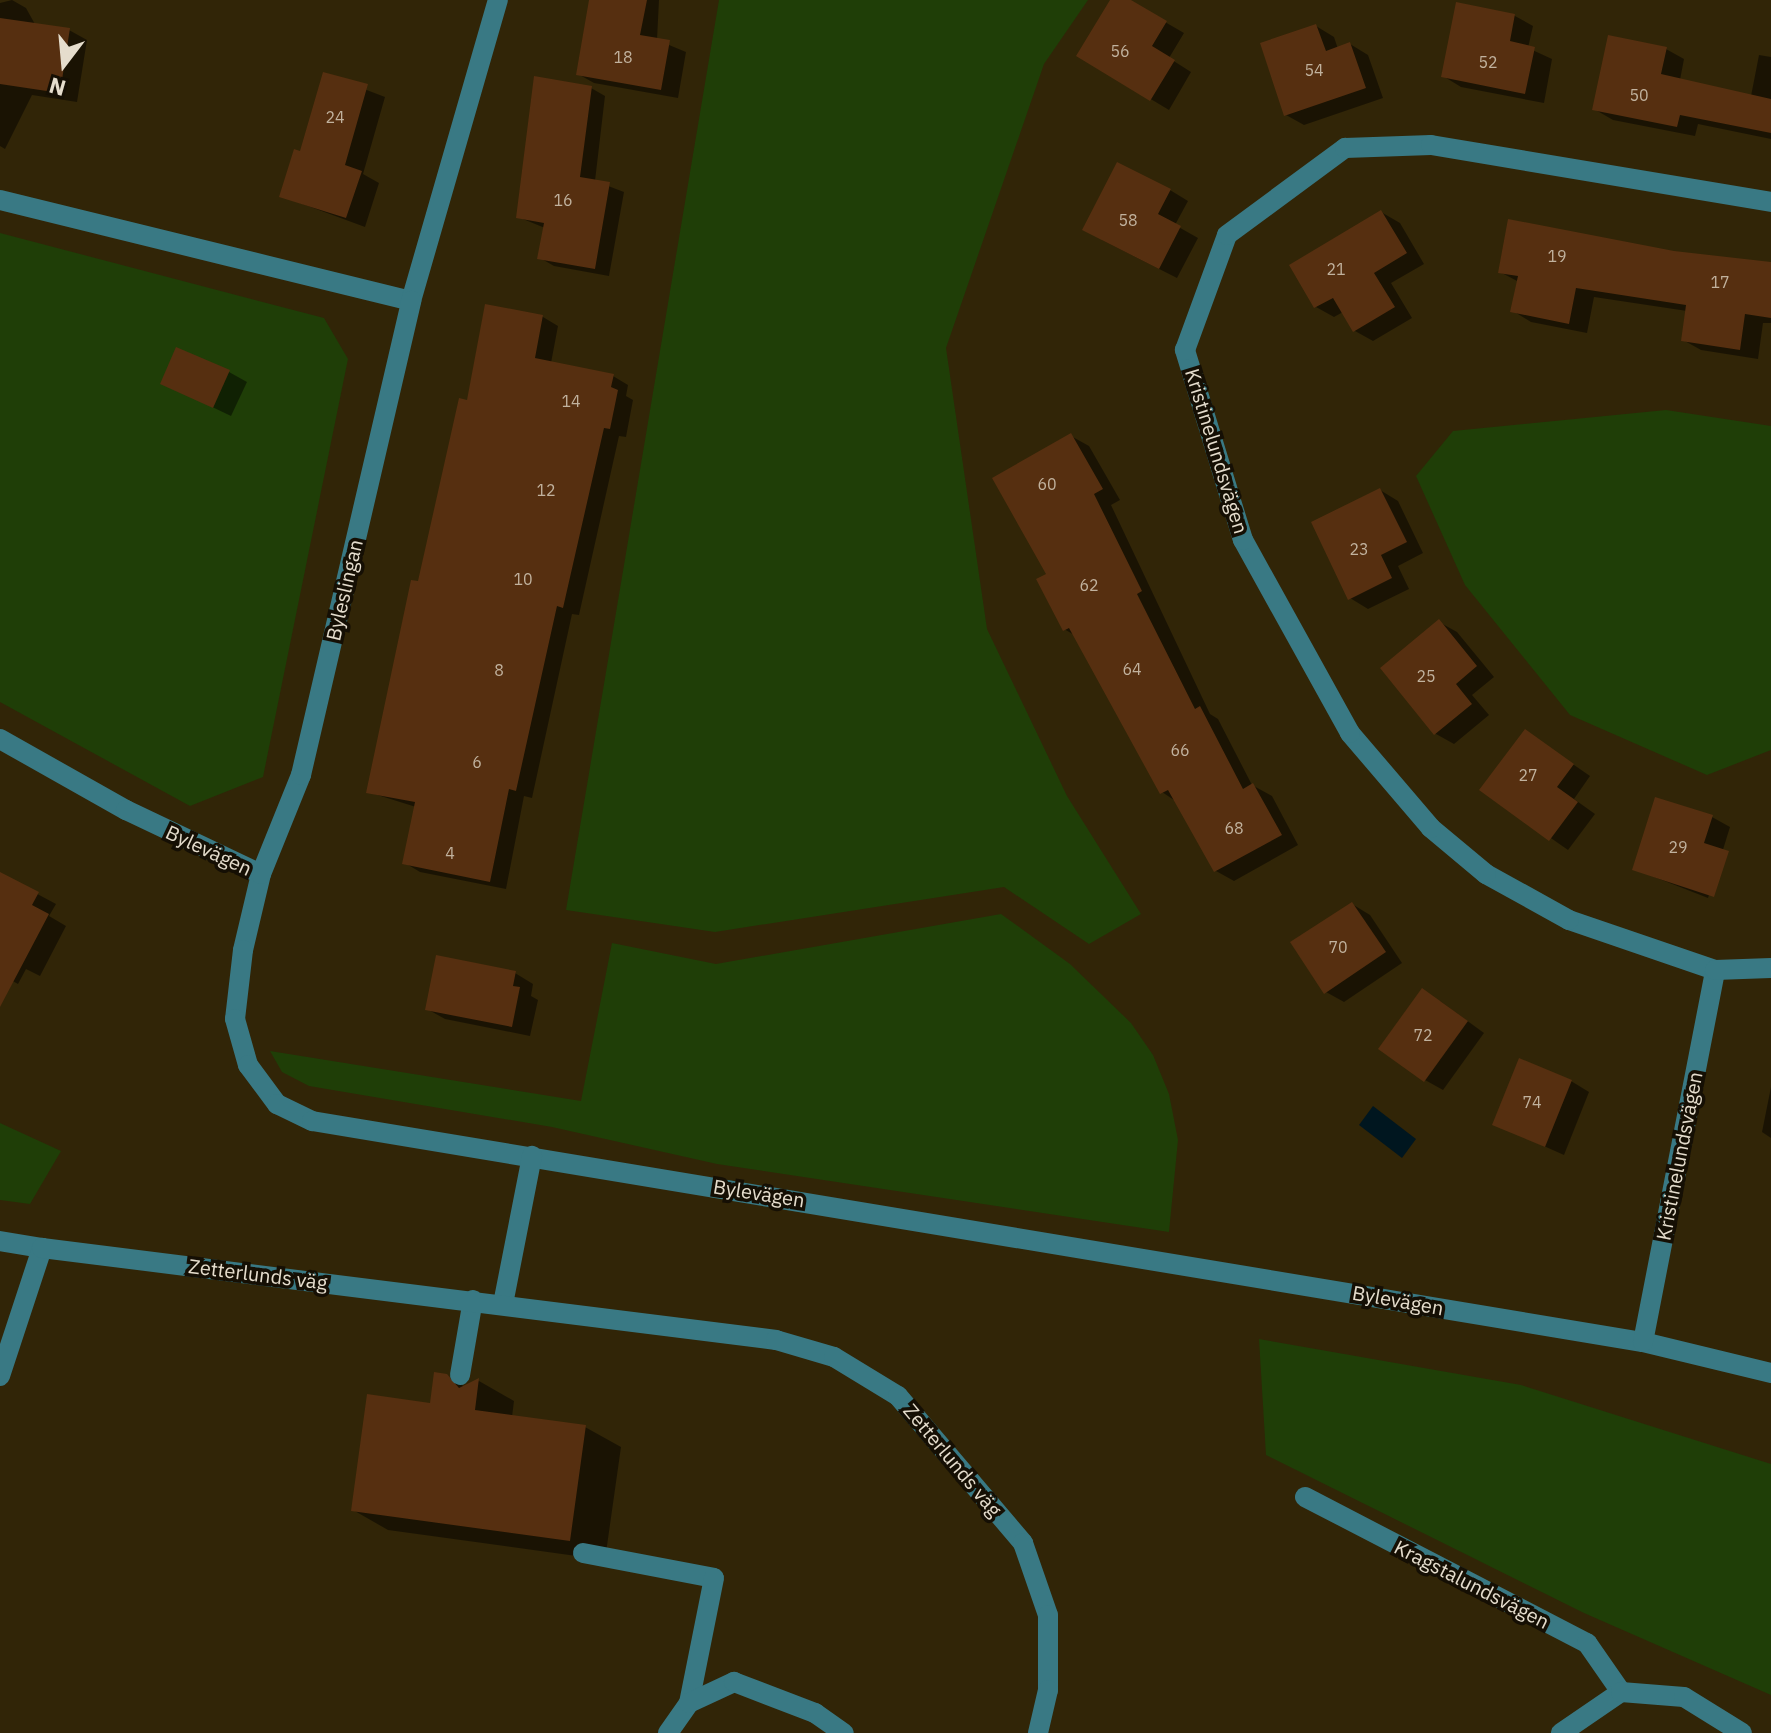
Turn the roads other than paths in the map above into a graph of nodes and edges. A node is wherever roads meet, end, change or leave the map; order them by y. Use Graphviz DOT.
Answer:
graph roads {
  1 [pos="498,0"];
  2 [pos="0,200"];
  3 [pos="1771,202"];
  4 [pos="411,301"];
  5 [pos="0,739"];
  6 [pos="261,874"];
  7 [pos="1771,968"];
  8 [pos="1715,970"];
  9 [pos="532,1156"];
  10 [pos="0,1241"];
  11 [pos="42,1248"];
  12 [pos="473,1300"];
  13 [pos="503,1304"];
  14 [pos="1643,1342"];
  15 [pos="1771,1373"];
  16 [pos="460,1375"];
  17 [pos="0,1376"];
  18 [pos="1305,1497"];
  19 [pos="583,1553"];
  20 [pos="1621,1692"];
  21 [pos="689,1703"];
  22 [pos="668,1733"];
  23 [pos="844,1733"];
  24 [pos="1038,1733"];
  25 [pos="1561,1733"];
  26 [pos="1742,1733"];
  1 -- 4 [label="street, Byleslingan"];
  2 -- 4 [label="street"];
  3 -- 8 [label="street, Kristinelundsvägen"];
  4 -- 6 [label="street, Byleslingan"];
  5 -- 6 [label="street, Bylevägen"];
  6 -- 9 [label="street, Bylevägen"];
  7 -- 8 [label="street, Kristinelundsvägen"];
  8 -- 14 [label="street, Kristinelundsvägen"];
  9 -- 13 [label="street"];
  9 -- 14 [label="street, Bylevägen"];
  10 -- 11 [label="street, Zetterlunds väg"];
  11 -- 12 [label="street, Zetterlunds väg"];
  11 -- 17 [label="street"];
  12 -- 13 [label="street, Zetterlunds väg"];
  12 -- 16 [label="street"];
  13 -- 24 [label="street, Zetterlunds väg"];
  14 -- 15 [label="street, Bylevägen"];
  18 -- 20 [label="street, Kragstalundsvägen"];
  19 -- 21 [label="street"];
  20 -- 25 [label="street"];
  20 -- 26 [label="street"];
  21 -- 22 [label="street"];
  21 -- 23 [label="street"];
}
